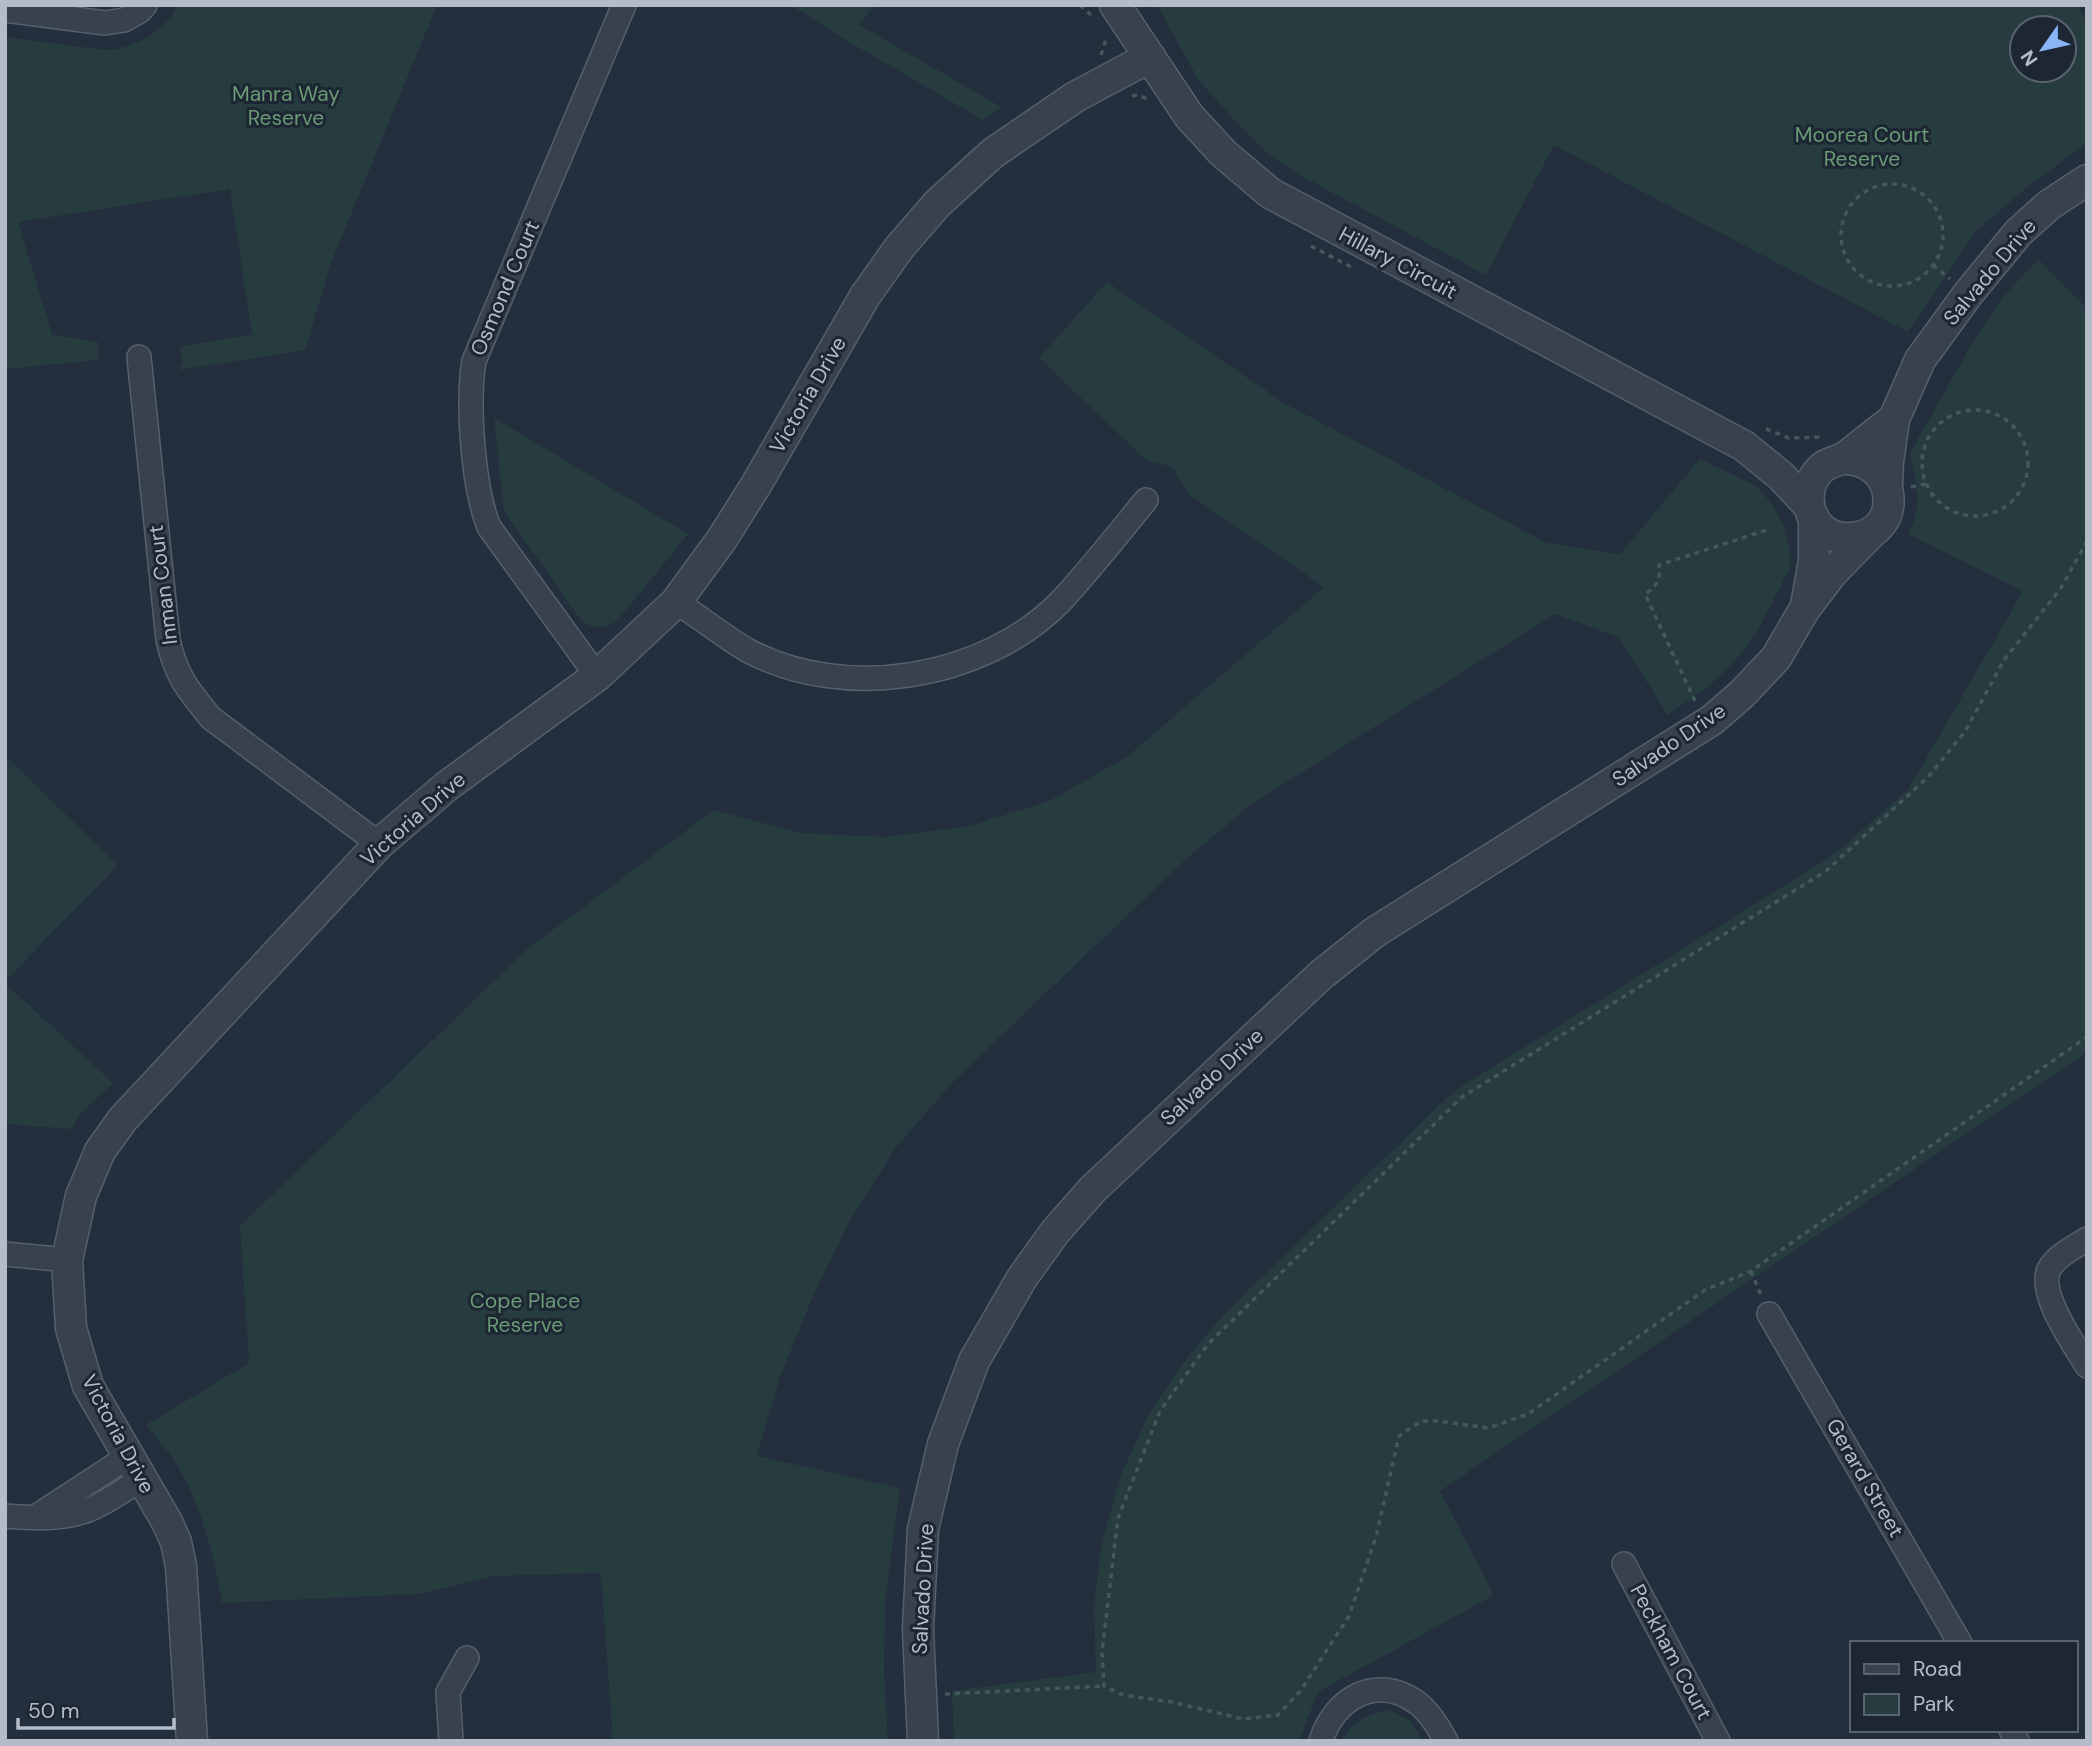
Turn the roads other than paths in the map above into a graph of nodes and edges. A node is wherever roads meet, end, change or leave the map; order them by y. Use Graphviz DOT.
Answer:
graph roads {
  1 [pos="145,5"];
  2 [pos="624,5"];
  3 [pos="5,10"];
  4 [pos="1105,18"];
  5 [pos="1150,57"];
  6 [pos="2087,180"];
  7 [pos="139,357"];
  8 [pos="1894,419"];
  9 [pos="1744,446"];
  10 [pos="1837,460"];
  11 [pos="1898,487"];
  12 [pos="1146,500"];
  13 [pos="1811,512"];
  14 [pos="1872,532"];
  15 [pos="676,602"];
  16 [pos="1804,610"];
  17 [pos="597,676"];
  18 [pos="379,845"];
  19 [pos="2087,1239"];
  20 [pos="5,1254"];
  21 [pos="66,1260"];
  22 [pos="1769,1314"];
  23 [pos="2087,1366"];
  24 [pos="135,1468"];
  25 [pos="5,1516"];
  26 [pos="1625,1563"];
  27 [pos="1959,1641"];
  28 [pos="467,1658"];
  29 [pos="192,1741"];
  30 [pos="451,1741"];
  31 [pos="923,1741"];
  32 [pos="1321,1741"];
  33 [pos="1447,1741"];
  34 [pos="1718,1741"];
  1 -- 3 [label="street"];
  2 -- 17 [label="street, Osmond Court"];
  4 -- 5 [label="street, Hillary Circuit"];
  5 -- 9 [label="street, Hillary Circuit"];
  5 -- 15 [label="street, Victoria Drive"];
  6 -- 8 [label="street, Salvado Drive"];
  7 -- 18 [label="street, Inman Court"];
  8 -- 10 [label="street, Salvado Drive"];
  8 -- 11 [label="street, Salvado Drive"];
  9 -- 10 [label="street, Hillary Circuit"];
  9 -- 13 [label="street, Hillary Circuit"];
  10 -- 11 [label="street"];
  10 -- 13 [label="street, Salvado Drive"];
  11 -- 14 [label="street, Salvado Drive"];
  12 -- 15 [label="street"];
  13 -- 14 [label="street"];
  13 -- 16 [label="street, Salvado Drive"];
  14 -- 16 [label="street, Salvado Drive"];
  15 -- 17 [label="street, Victoria Drive"];
  16 -- 31 [label="street, Salvado Drive"];
  17 -- 18 [label="street, Victoria Drive"];
  18 -- 21 [label="street, Victoria Drive"];
  19 -- 23 [label="street"];
  20 -- 21 [label="street"];
  21 -- 24 [label="street, Victoria Drive"];
  22 -- 27 [label="street, Gerard Street"];
  24 -- 25 [label="street"];
  24 -- 29 [label="street, Victoria Drive"];
  26 -- 34 [label="street, Peckham Court"];
  28 -- 30 [label="street"];
  32 -- 33 [label="street"];
}
